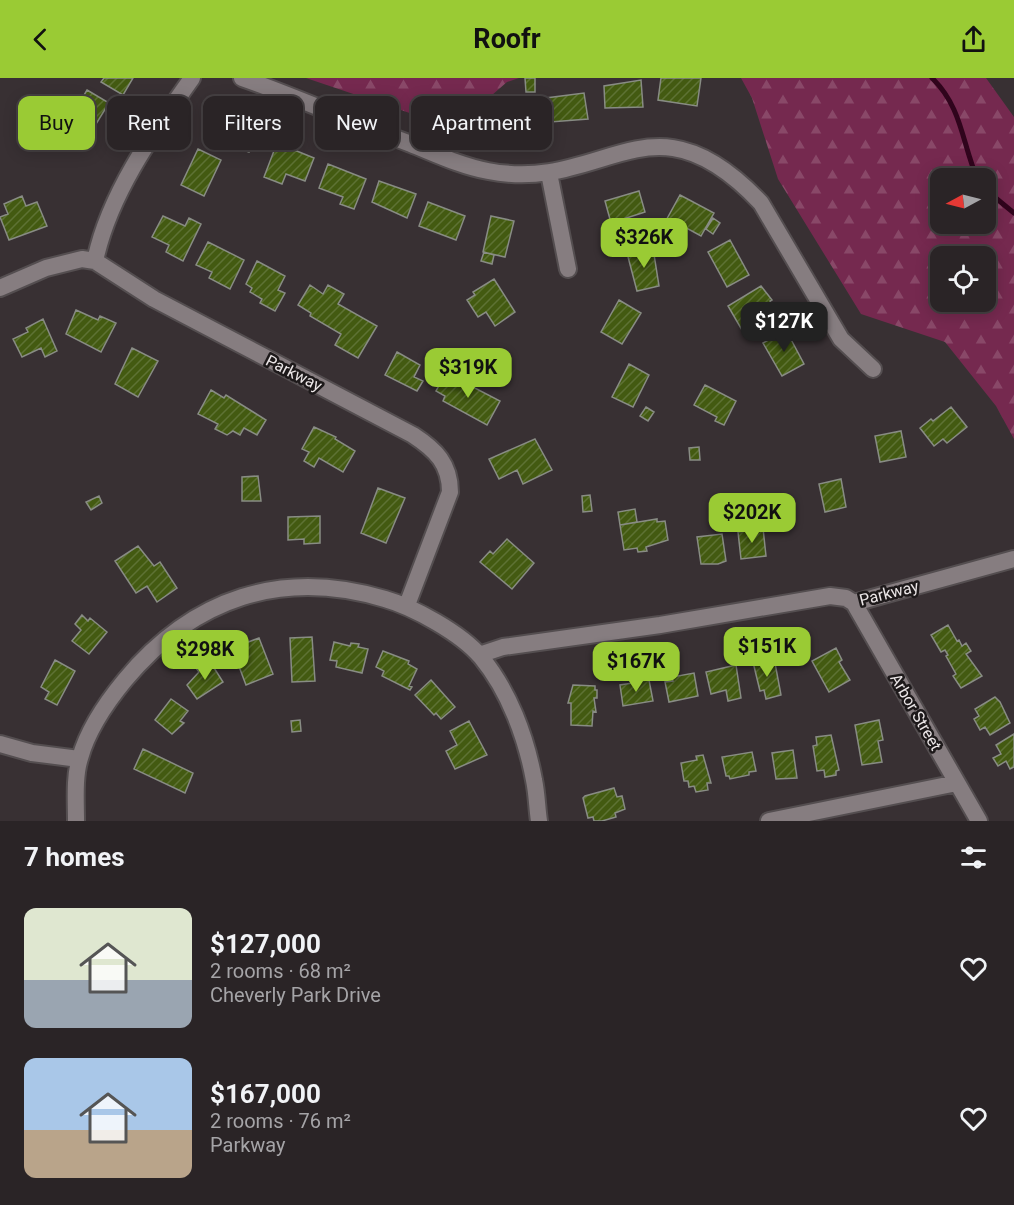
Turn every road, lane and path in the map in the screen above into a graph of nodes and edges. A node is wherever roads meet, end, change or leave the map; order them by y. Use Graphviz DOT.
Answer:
graph roads {
  1 [pos="192,78"];
  2 [pos="242,78"];
  3 [pos="549,173"];
  4 [pos="95,261"];
  5 [pos="568,269"];
  6 [pos="0,288"];
  7 [pos="873,369"];
  8 [pos="1014,559"];
  9 [pos="854,603"];
  10 [pos="407,605"];
  11 [pos="479,654"];
  12 [pos="0,744"];
  13 [pos="79,759"];
  14 [pos="957,783"];
  15 [pos="76,821"];
  16 [pos="539,821"];
  17 [pos="769,821"];
  18 [pos="979,821"];
  1 -- 4 [label="street"];
  2 -- 3 [label="street"];
  3 -- 5 [label="street"];
  3 -- 7 [label="street"];
  4 -- 6 [label="street"];
  4 -- 10 [label="street, Parkway"];
  8 -- 9 [label="street, Parkway"];
  9 -- 11 [label="street, Parkway"];
  9 -- 14 [label="street, Arbor Street"];
  10 -- 11 [label="street"];
  10 -- 13 [label="street"];
  11 -- 16 [label="street"];
  12 -- 13 [label="street"];
  13 -- 15 [label="street"];
  14 -- 17 [label="street"];
  14 -- 18 [label="street, Arbor Street"];
}
